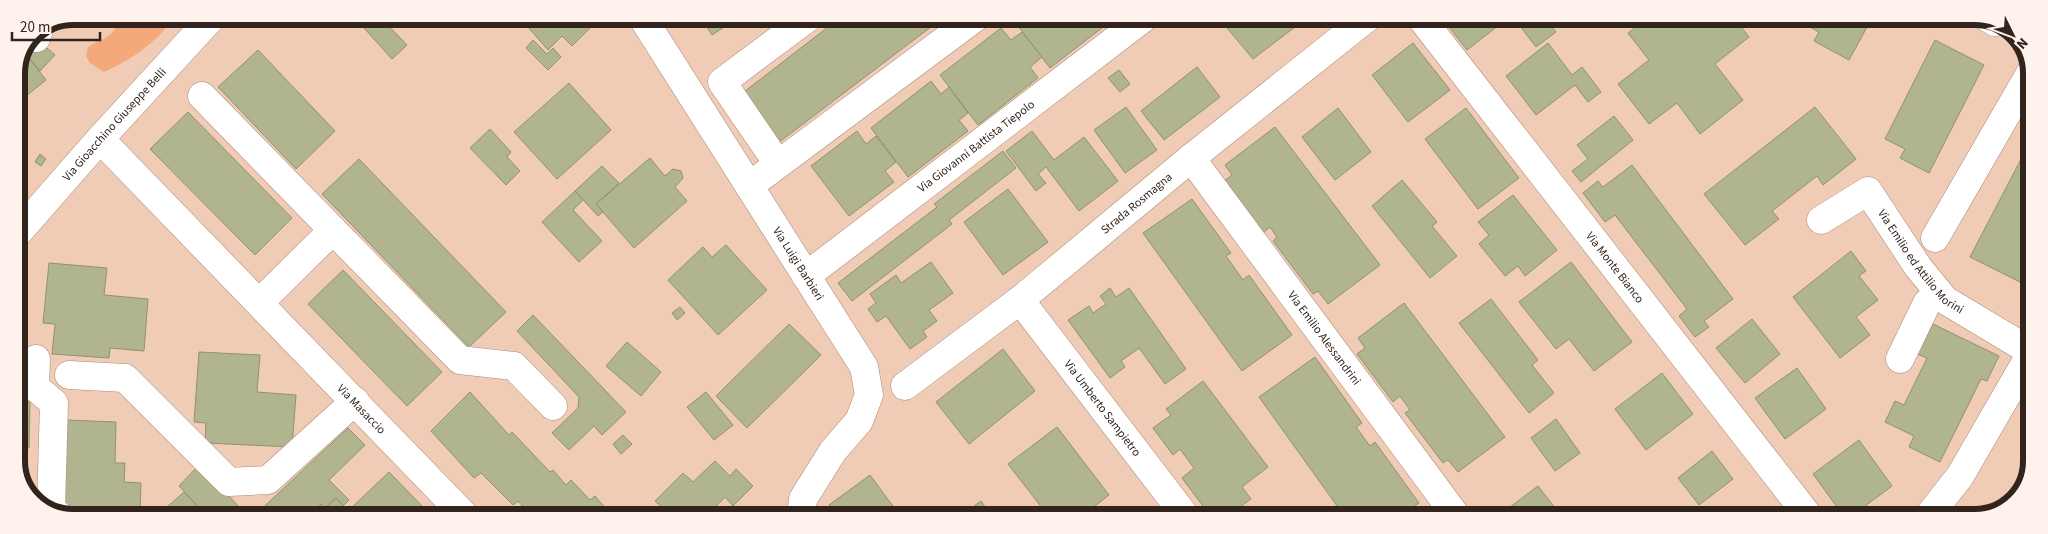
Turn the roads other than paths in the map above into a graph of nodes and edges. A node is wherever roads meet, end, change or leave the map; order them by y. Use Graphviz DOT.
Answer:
graph roads {
  1 [pos="205,25"];
  2 [pos="647,25"];
  3 [pos="798,25"];
  4 [pos="965,25"];
  5 [pos="1135,25"];
  6 [pos="1358,25"];
  7 [pos="1426,25"];
  8 [pos="2023,86"];
  9 [pos="202,96"];
  10 [pos="100,139"];
  11 [pos="1191,158"];
  12 [pos="778,164"];
  13 [pos="749,186"];
  14 [pos="1821,220"];
  15 [pos="25,225"];
  16 [pos="333,230"];
  17 [pos="1935,238"];
  18 [pos="806,276"];
  19 [pos="1938,293"];
  20 [pos="1020,300"];
  21 [pos="269,312"];
  22 [pos="2023,347"];
  23 [pos="36,359"];
  24 [pos="1900,359"];
  25 [pos="864,367"];
  26 [pos="2023,367"];
  27 [pos="70,375"];
  28 [pos="905,386"];
  29 [pos="355,401"];
  30 [pos="553,406"];
  31 [pos="859,421"];
  32 [pos="53,504"];
  33 [pos="458,509"];
  34 [pos="801,509"];
  35 [pos="1180,509"];
  36 [pos="1451,509"];
  37 [pos="1803,509"];
  38 [pos="1934,509"];
  1 -- 10 [label="street, Via Gioacchino Giuseppe Belli"];
  2 -- 13 [label="street, Via Luigi Barbieri"];
  3 -- 12 [label="street"];
  4 -- 12 [label="street"];
  5 -- 18 [label="street, Via Giovanni Battista Tiepolo"];
  6 -- 11 [label="street, Strada Rosmagna"];
  7 -- 37 [label="street, Via Monte Bianco"];
  8 -- 17 [label="street"];
  9 -- 16 [label="street"];
  10 -- 15 [label="street, Via Gioacchino Giuseppe Belli"];
  10 -- 21 [label="street, Via Masaccio"];
  11 -- 20 [label="street, Strada Rosmagna"];
  11 -- 36 [label="street, Via Emilio Alessandrini"];
  12 -- 13 [label="street"];
  13 -- 18 [label="street, Via Luigi Barbieri"];
  14 -- 19 [label="street, Via Emilio ed Attilio Morini"];
  16 -- 21 [label="street"];
  16 -- 30 [label="street"];
  18 -- 25 [label="street, Via Luigi Barbieri"];
  19 -- 22 [label="street, Via Emilio ed Attilio Morini"];
  19 -- 24 [label="street"];
  20 -- 28 [label="street, Strada Rosmagna"];
  20 -- 35 [label="street, Via Umberto Sampietro"];
  21 -- 29 [label="street, Via Masaccio"];
  23 -- 32 [label="street"];
  25 -- 28 [label="street"];
  25 -- 31 [label="street, Via Luigi Barbieri"];
  26 -- 38 [label="street"];
  27 -- 29 [label="street"];
  28 -- 31 [label="street, Strada Rosmagna"];
  29 -- 33 [label="street, Via Masaccio"];
  31 -- 34 [label="street, Via Luigi Barbieri"];
}
